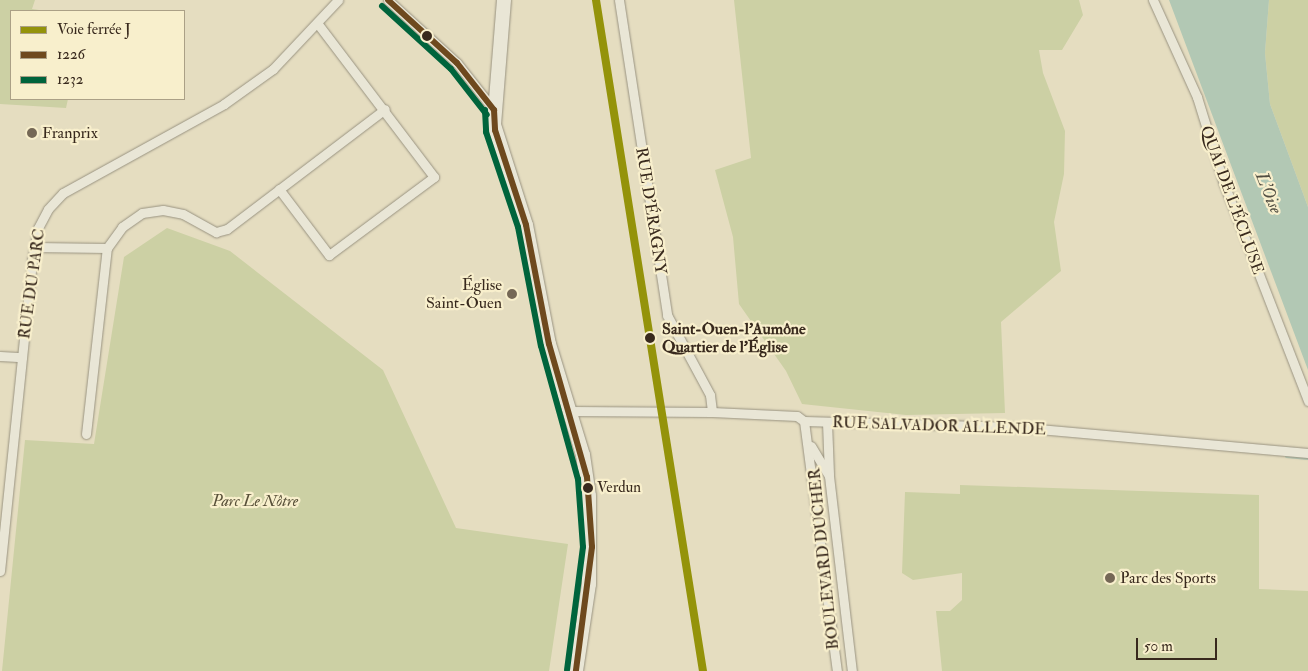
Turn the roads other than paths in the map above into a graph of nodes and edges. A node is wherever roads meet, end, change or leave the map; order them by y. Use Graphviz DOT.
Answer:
graph roads {
  1 [pos="338,0"];
  2 [pos="388,0"];
  3 [pos="504,0"];
  4 [pos="619,0"];
  5 [pos="1153,0"];
  6 [pos="317,23"];
  7 [pos="385,109"];
  8 [pos="494,110"];
  9 [pos="279,189"];
  10 [pos="34,247"];
  11 [pos="107,248"];
  12 [pos="0,356"];
  13 [pos="22,357"];
  14 [pos="1308,401"];
  15 [pos="570,412"];
  16 [pos="712,412"];
  17 [pos="804,421"];
  18 [pos="827,422"];
  19 [pos="86,434"];
  20 [pos="811,446"];
  21 [pos="1308,453"];
  22 [pos="829,476"];
  23 [pos="0,571"];
  24 [pos="576,671"];
  25 [pos="836,671"];
  26 [pos="852,671"];
  1 -- 6 [label="street, RUE DU PARC"];
  2 -- 8 [label="street"];
  3 -- 8 [label="main road"];
  4 -- 16 [label="street, RUE D'ÉRAGNY"];
  5 -- 14 [label="street, QUAI DE L'ÉCLUSE"];
  6 -- 7 [label="street"];
  6 -- 10 [label="street, RUE DU PARC"];
  7 -- 9 [label="street"];
  7 -- 9 [label="street"];
  8 -- 15 [label="main road"];
  9 -- 11 [label="street"];
  10 -- 11 [label="street"];
  10 -- 13 [label="street, RUE DU PARC"];
  11 -- 19 [label="street"];
  12 -- 13 [label="street"];
  13 -- 23 [label="street, RUE DU PARC"];
  15 -- 16 [label="street, RUE SALVADOR ALLENDE"];
  15 -- 24 [label="main road"];
  16 -- 17 [label="street, RUE SALVADOR ALLENDE"];
  17 -- 18 [label="street, RUE SALVADOR ALLENDE"];
  17 -- 20 [label="street, BOULEVARD DUCHER"];
  18 -- 21 [label="street, RUE SALVADOR ALLENDE"];
  18 -- 22 [label="street, BOULEVARD DUCHER"];
  20 -- 22 [label="street, BOULEVARD DUCHER"];
  20 -- 25 [label="street, BOULEVARD DUCHER"];
  22 -- 26 [label="street, BOULEVARD DUCHER"];
}
